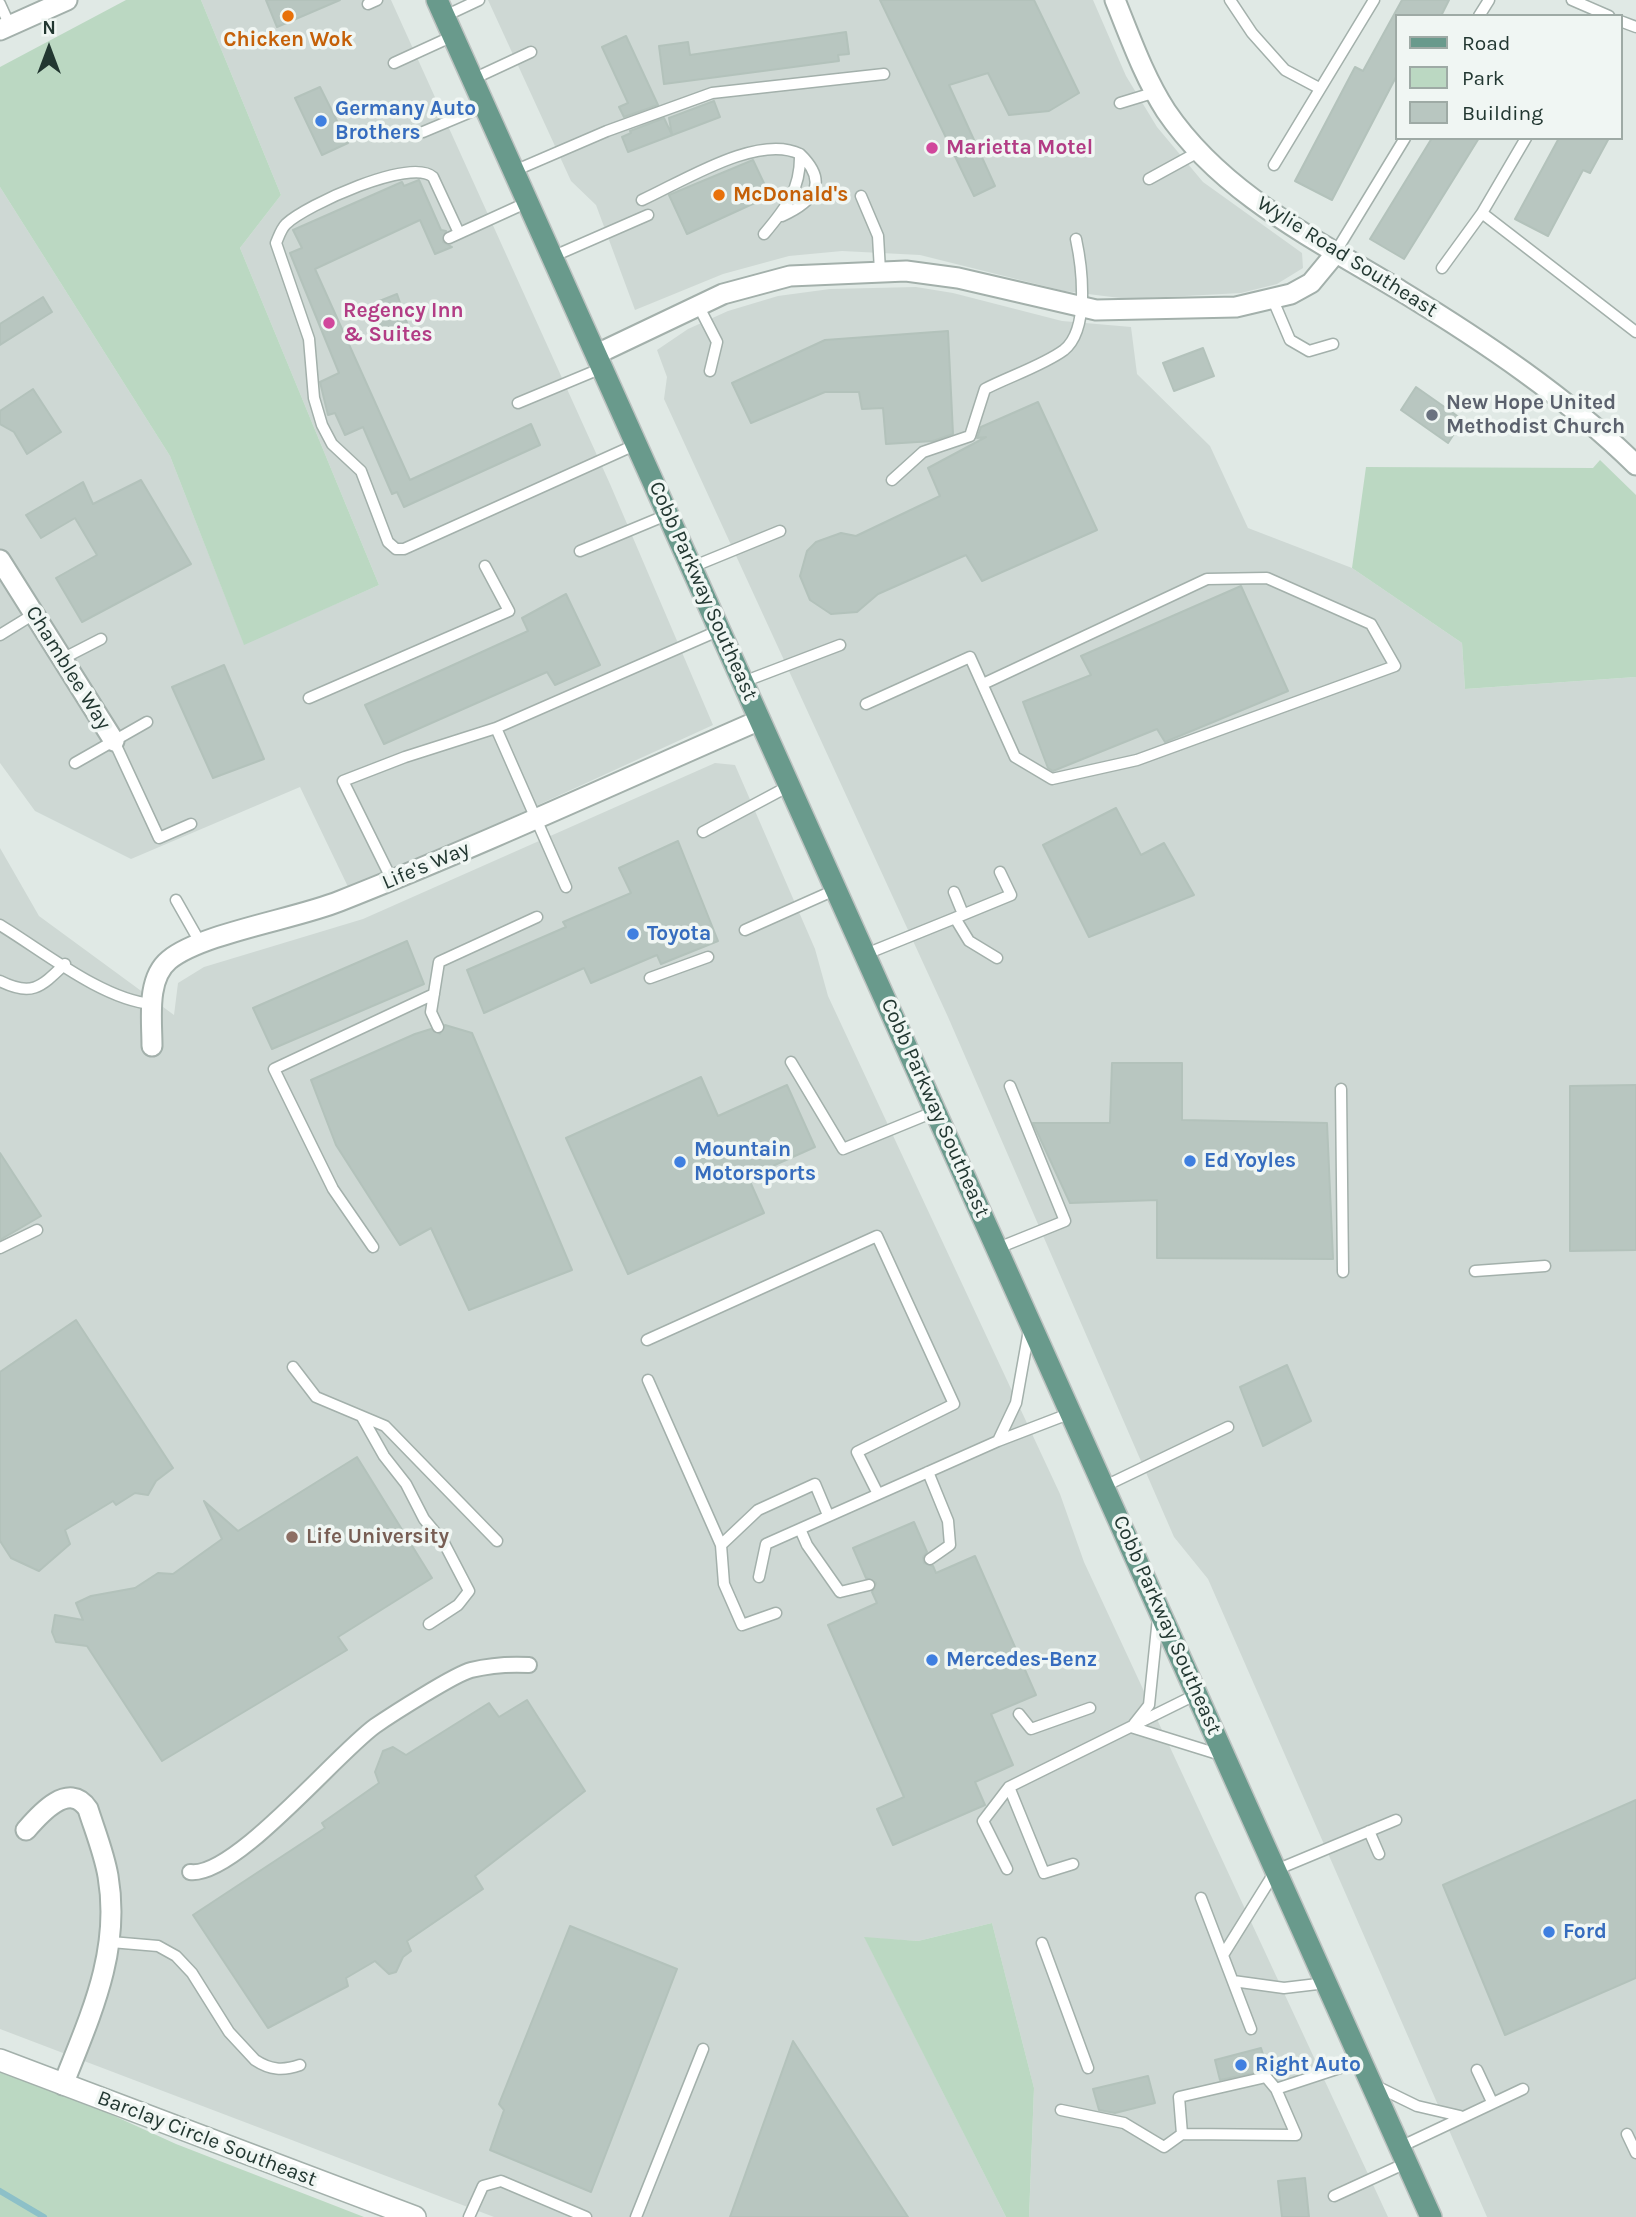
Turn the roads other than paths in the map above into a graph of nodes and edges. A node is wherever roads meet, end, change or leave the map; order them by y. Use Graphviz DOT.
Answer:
graph roads {
  1 [pos="67,0"];
  2 [pos="479,0"];
  3 [pos="1115,0"];
  4 [pos="1230,0"];
  5 [pos="1374,0"];
  6 [pos="1572,0"];
  7 [pos="0,4"];
  8 [pos="1601,14"];
  9 [pos="445,17"];
  10 [pos="5,28"];
  11 [pos="531,52"];
  12 [pos="394,63"];
  13 [pos="884,74"];
  14 [pos="473,79"];
  15 [pos="1319,88"];
  16 [pos="1156,92"];
  17 [pos="1120,103"];
  18 [pos="485,106"];
  19 [pos="423,132"];
  20 [pos="1404,140"];
  21 [pos="1525,140"];
  22 [pos="1201,151"];
  23 [pos="800,155"];
  24 [pos="1274,164"];
  25 [pos="514,171"];
  26 [pos="1149,179"];
  27 [pos="861,197"];
  28 [pos="642,200"];
  29 [pos="528,201"];
  30 [pos="1482,213"];
  31 [pos="648,215"];
  32 [pos="778,218"];
  33 [pos="459,233"];
  34 [pos="764,234"];
  35 [pos="449,237"];
  36 [pos="1076,239"];
  37 [pos="1335,254"];
  38 [pos="554,256"];
  39 [pos="1442,268"];
  40 [pos="880,271"];
  41 [pos="1273,300"];
  42 [pos="698,304"];
  43 [pos="1082,307"];
  44 [pos="1636,332"];
  45 [pos="1333,344"];
  46 [pos="600,360"];
  47 [pos="710,371"];
  48 [pos="518,403"];
  49 [pos="637,444"];
  50 [pos="1636,465"];
  51 [pos="892,480"];
  52 [pos="669,514"];
  53 [pos="780,531"];
  54 [pos="580,551"];
  55 [pos="0,560"];
  56 [pos="485,566"];
  57 [pos="692,567"];
  58 [pos="34,614"];
  59 [pos="720,630"];
  60 [pos="0,635"];
  61 [pos="102,639"];
  62 [pos="840,645"];
  63 [pos="62,659"];
  64 [pos="743,682"];
  65 [pos="983,684"];
  66 [pos="309,698"];
  67 [pos="866,704"];
  68 [pos="760,720"];
  69 [pos="147,722"];
  70 [pos="496,728"];
  71 [pos="114,741"];
  72 [pos="75,763"];
  73 [pos="790,785"];
  74 [pos="536,818"];
  75 [pos="191,824"];
  76 [pos="703,832"];
  77 [pos="1000,872"];
  78 [pos="392,880"];
  79 [pos="566,887"];
  80 [pos="836,889"];
  81 [pos="954,892"];
  82 [pos="176,900"];
  83 [pos="959,916"];
  84 [pos="537,917"];
  85 [pos="0,925"];
  86 [pos="745,930"];
  87 [pos="201,944"];
  88 [pos="866,954"];
  89 [pos="708,957"];
  90 [pos="997,958"];
  91 [pos="65,964"];
  92 [pos="650,978"];
  93 [pos="0,981"];
  94 [pos="434,994"];
  95 [pos="152,1004"];
  96 [pos="438,1027"];
  97 [pos="152,1045"];
  98 [pos="791,1062"];
  99 [pos="1010,1086"];
  100 [pos="1341,1089"];
  101 [pos="936,1111"];
  102 [pos="37,1230"];
  103 [pos="373,1247"];
  104 [pos="0,1248"];
  105 [pos="998,1248"];
  106 [pos="1545,1266"];
  107 [pos="1475,1271"];
  108 [pos="1343,1272"];
  109 [pos="1030,1319"];
  110 [pos="647,1340"];
  111 [pos="293,1367"];
  112 [pos="648,1380"];
  113 [pos="1071,1413"];
  114 [pos="362,1416"];
  115 [pos="1228,1427"];
  116 [pos="998,1441"];
  117 [pos="928,1472"];
  118 [pos="1104,1486"];
  119 [pos="878,1494"];
  120 [pos="828,1515"];
  121 [pos="800,1528"];
  122 [pos="497,1541"];
  123 [pos="721,1545"];
  124 [pos="930,1559"];
  125 [pos="759,1577"];
  126 [pos="869,1585"];
  127 [pos="1159,1608"];
  128 [pos="776,1613"];
  129 [pos="429,1624"];
  130 [pos="529,1665"];
  131 [pos="1197,1694"];
  132 [pos="1090,1708"];
  133 [pos="1019,1714"];
  134 [pos="1131,1727"];
  135 [pos="1225,1757"];
  136 [pos="1009,1787"];
  137 [pos="1396,1820"];
  138 [pos="26,1830"];
  139 [pos="1369,1831"];
  140 [pos="1379,1854"];
  141 [pos="1073,1864"];
  142 [pos="1007,1869"];
  143 [pos="1276,1870"];
  144 [pos="191,1872"];
  145 [pos="1201,1898"];
  146 [pos="111,1942"];
  147 [pos="1042,1943"];
  148 [pos="1223,1955"];
  149 [pos="1233,1981"];
  150 [pos="1326,1983"];
  151 [pos="1251,2029"];
  152 [pos="703,2049"];
  153 [pos="0,2060"];
  154 [pos="1361,2061"];
  155 [pos="300,2065"];
  156 [pos="1088,2068"];
  157 [pos="1478,2070"];
  158 [pos="1371,2082"];
  159 [pos="63,2085"];
  160 [pos="1276,2089"];
  161 [pos="1522,2089"];
  162 [pos="1492,2102"];
  163 [pos="1061,2110"];
  164 [pos="1460,2116"];
  165 [pos="1182,2134"];
  166 [pos="1627,2134"];
  167 [pos="1636,2153"];
  168 [pos="1403,2155"];
  169 [pos="1334,2196"];
  170 [pos="415,2217"];
  171 [pos="469,2217"];
  172 [pos="586,2217"];
  173 [pos="636,2217"];
  174 [pos="1430,2217"];
  1 -- 10 [label="street"];
  2 -- 9 [label="lane"];
  3 -- 16 [label="street, Wylie Road Southeast"];
  4 -- 15 [label="lane"];
  5 -- 15 [label="lane"];
  6 -- 8 [label="lane"];
  7 -- 10 [label="lane"];
  9 -- 12 [label="lane"];
  9 -- 14 [label="main road, Cobb Parkway Southeast"];
  11 -- 14 [label="lane"];
  13 -- 25 [label="lane"];
  14 -- 18 [label="main road, Cobb Parkway Southeast"];
  15 -- 24 [label="lane"];
  16 -- 17 [label="lane"];
  16 -- 22 [label="street, Wylie Road Southeast"];
  18 -- 19 [label="lane"];
  18 -- 25 [label="main road, Cobb Parkway Southeast"];
  20 -- 37 [label="lane"];
  21 -- 30 [label="lane"];
  22 -- 26 [label="lane"];
  22 -- 37 [label="street, Wylie Road Southeast"];
  23 -- 28 [label="lane"];
  23 -- 32 [label="lane"];
  23 -- 32 [label="lane"];
  25 -- 29 [label="main road, Cobb Parkway Southeast"];
  27 -- 40 [label="lane"];
  29 -- 33 [label="lane"];
  29 -- 38 [label="main road, Cobb Parkway Southeast"];
  30 -- 39 [label="lane"];
  30 -- 44 [label="lane"];
  31 -- 38 [label="lane"];
  32 -- 34 [label="lane"];
  33 -- 35 [label="lane"];
  33 -- 49 [label="lane"];
  36 -- 43 [label="lane"];
  37 -- 41 [label="street"];
  37 -- 50 [label="street, Wylie Road Southeast"];
  38 -- 46 [label="main road, Cobb Parkway Southeast"];
  40 -- 42 [label="street"];
  40 -- 43 [label="street"];
  41 -- 43 [label="street"];
  41 -- 45 [label="lane"];
  42 -- 46 [label="street"];
  42 -- 47 [label="lane"];
  43 -- 51 [label="lane"];
  46 -- 48 [label="lane"];
  46 -- 49 [label="main road, Cobb Parkway Southeast"];
  49 -- 52 [label="main road, Cobb Parkway Southeast"];
  52 -- 54 [label="lane"];
  52 -- 57 [label="main road, Cobb Parkway Southeast"];
  53 -- 57 [label="lane"];
  55 -- 58 [label="street, Chamblee Way"];
  56 -- 66 [label="lane"];
  57 -- 59 [label="main road, Cobb Parkway Southeast"];
  58 -- 60 [label="lane"];
  58 -- 63 [label="street, Chamblee Way"];
  59 -- 64 [label="main road, Cobb Parkway Southeast"];
  59 -- 70 [label="lane"];
  61 -- 63 [label="lane"];
  62 -- 64 [label="lane"];
  63 -- 71 [label="street, Chamblee Way"];
  64 -- 68 [label="main road, Cobb Parkway Southeast"];
  65 -- 65 [label="lane"];
  65 -- 67 [label="lane"];
  68 -- 73 [label="main road, Cobb Parkway Southeast"];
  68 -- 74 [label="street, Life's Way"];
  69 -- 71 [label="lane"];
  70 -- 74 [label="lane"];
  70 -- 78 [label="lane"];
  71 -- 72 [label="lane"];
  71 -- 75 [label="lane"];
  73 -- 76 [label="lane"];
  73 -- 80 [label="main road, Cobb Parkway Southeast"];
  74 -- 78 [label="street, Life's Way"];
  74 -- 79 [label="lane"];
  77 -- 83 [label="lane"];
  78 -- 87 [label="street, Life's Way"];
  80 -- 86 [label="lane"];
  80 -- 88 [label="main road, Cobb Parkway Southeast"];
  81 -- 83 [label="lane"];
  82 -- 87 [label="lane"];
  83 -- 88 [label="lane"];
  83 -- 90 [label="lane"];
  84 -- 94 [label="lane"];
  85 -- 91 [label="lane"];
  87 -- 95 [label="street, Life's Way"];
  88 -- 101 [label="main road, Cobb Parkway Southeast"];
  89 -- 92 [label="lane"];
  91 -- 93 [label="lane"];
  91 -- 95 [label="lane"];
  94 -- 96 [label="lane"];
  94 -- 103 [label="lane"];
  95 -- 97 [label="street, Life's Way"];
  98 -- 101 [label="lane"];
  99 -- 105 [label="lane"];
  100 -- 108 [label="lane"];
  101 -- 105 [label="main road, Cobb Parkway Southeast"];
  102 -- 104 [label="lane"];
  105 -- 109 [label="main road, Cobb Parkway Southeast"];
  106 -- 107 [label="lane"];
  109 -- 113 [label="main road, Cobb Parkway Southeast"];
  109 -- 116 [label="lane"];
  110 -- 119 [label="lane"];
  111 -- 114 [label="lane"];
  112 -- 123 [label="lane"];
  113 -- 116 [label="lane"];
  113 -- 118 [label="main road, Cobb Parkway Southeast"];
  114 -- 122 [label="lane"];
  114 -- 129 [label="lane"];
  115 -- 118 [label="lane"];
  116 -- 117 [label="lane"];
  117 -- 119 [label="lane"];
  117 -- 124 [label="lane"];
  118 -- 127 [label="main road, Cobb Parkway Southeast"];
  119 -- 120 [label="lane"];
  120 -- 121 [label="lane"];
  120 -- 123 [label="lane"];
  121 -- 125 [label="lane"];
  121 -- 126 [label="lane"];
  123 -- 128 [label="lane"];
  127 -- 131 [label="main road, Cobb Parkway Southeast"];
  127 -- 134 [label="lane"];
  130 -- 144 [label="street"];
  131 -- 134 [label="lane"];
  131 -- 135 [label="main road, Cobb Parkway Southeast"];
  132 -- 133 [label="lane"];
  134 -- 135 [label="lane"];
  134 -- 136 [label="lane"];
  135 -- 143 [label="main road, Cobb Parkway Southeast"];
  136 -- 141 [label="lane"];
  136 -- 142 [label="lane"];
  137 -- 139 [label="lane"];
  138 -- 146 [label="street"];
  139 -- 140 [label="lane"];
  139 -- 143 [label="lane"];
  143 -- 148 [label="lane"];
  143 -- 150 [label="main road, Cobb Parkway Southeast"];
  145 -- 148 [label="lane"];
  146 -- 155 [label="lane"];
  146 -- 159 [label="street"];
  147 -- 156 [label="lane"];
  148 -- 149 [label="lane"];
  149 -- 150 [label="lane"];
  149 -- 151 [label="lane"];
  150 -- 154 [label="main road, Cobb Parkway Southeast"];
  152 -- 173 [label="lane"];
  153 -- 159 [label="street, Barclay Circle Southeast"];
  154 -- 158 [label="main road, Cobb Parkway Southeast"];
  154 -- 160 [label="lane"];
  157 -- 162 [label="lane"];
  158 -- 164 [label="lane"];
  158 -- 168 [label="main road, Cobb Parkway Southeast"];
  159 -- 170 [label="street, Barclay Circle Southeast"];
  160 -- 165 [label="lane"];
  160 -- 165 [label="lane"];
  161 -- 162 [label="lane"];
  162 -- 164 [label="lane"];
  163 -- 165 [label="lane"];
  164 -- 168 [label="lane"];
  166 -- 167 [label="lane"];
  168 -- 169 [label="lane"];
  168 -- 174 [label="main road, Cobb Parkway Southeast"];
  171 -- 172 [label="lane"];
}
